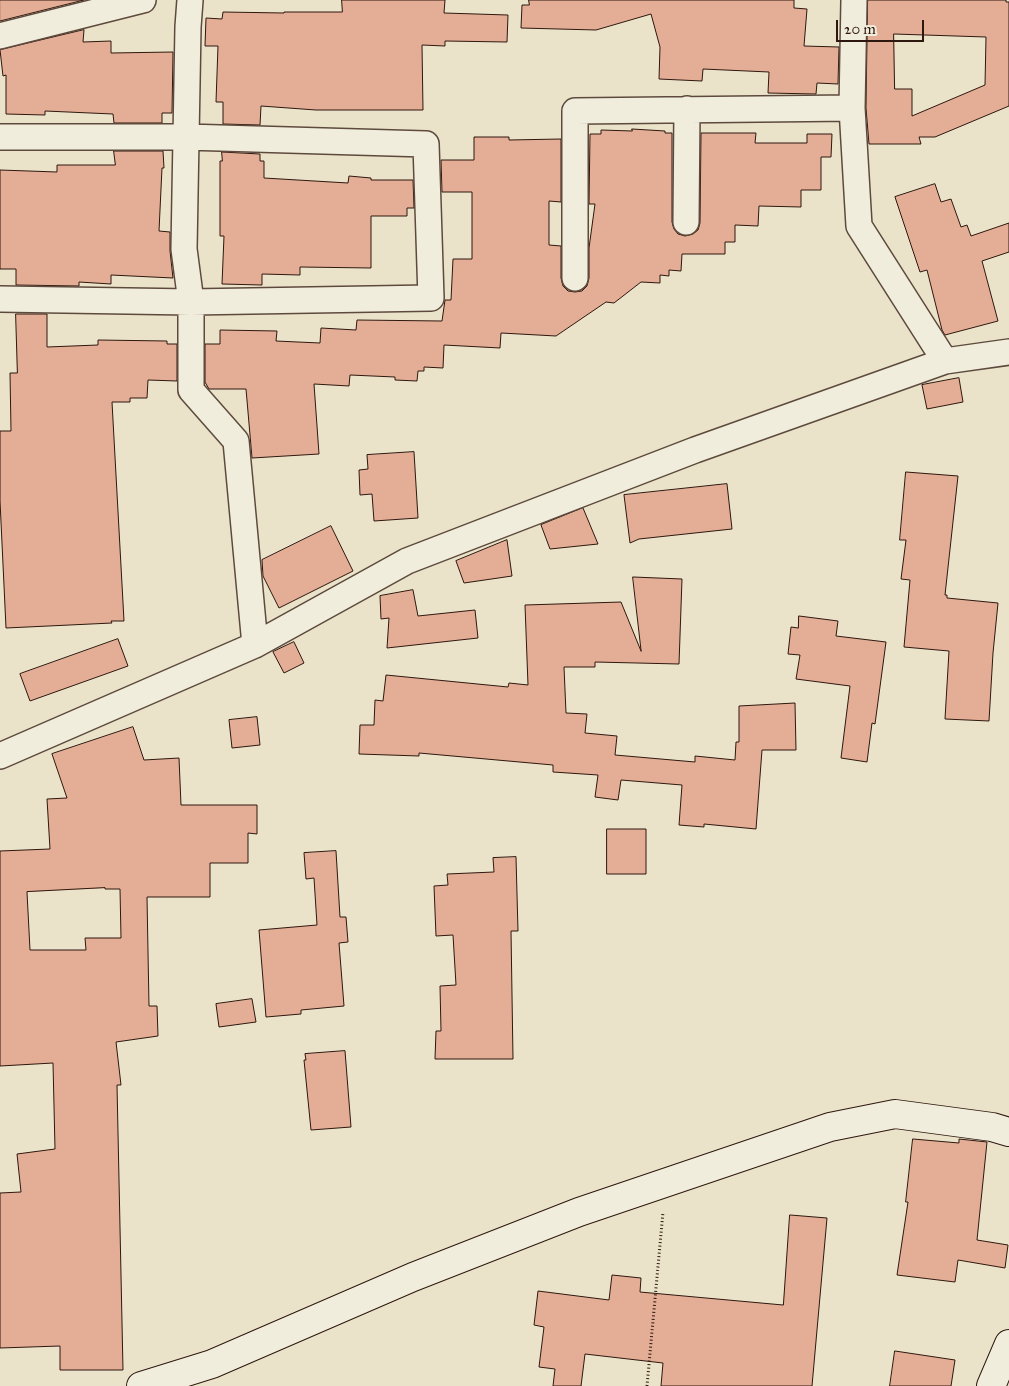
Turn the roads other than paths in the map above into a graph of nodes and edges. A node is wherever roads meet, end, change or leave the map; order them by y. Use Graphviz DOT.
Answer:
graph roads {
  1 [pos="143,0"];
  2 [pos="190,0"];
  3 [pos="854,0"];
  4 [pos="0,36"];
  5 [pos="852,108"];
  6 [pos="687,109"];
  7 [pos="0,137"];
  8 [pos="186,137"];
  9 [pos="686,222"];
  10 [pos="575,278"];
  11 [pos="0,299"];
  12 [pos="191,302"];
  13 [pos="1009,352"];
  14 [pos="944,361"];
  15 [pos="255,645"];
  16 [pos="0,756"];
  17 [pos="1009,1132"];
  18 [pos="1009,1344"];
  19 [pos="141,1386"];
  20 [pos="991,1386"];
  1 -- 4 [label="street"];
  2 -- 8 [label="street"];
  3 -- 5 [label="street"];
  5 -- 6 [label="street"];
  5 -- 14 [label="street"];
  6 -- 9 [label="street"];
  6 -- 10 [label="street"];
  7 -- 8 [label="street"];
  8 -- 12 [label="street"];
  8 -- 12 [label="street"];
  11 -- 12 [label="street"];
  12 -- 15 [label="street"];
  13 -- 14 [label="street"];
  14 -- 15 [label="street"];
  15 -- 16 [label="street"];
  17 -- 19 [label="street"];
  18 -- 20 [label="street"];
}
